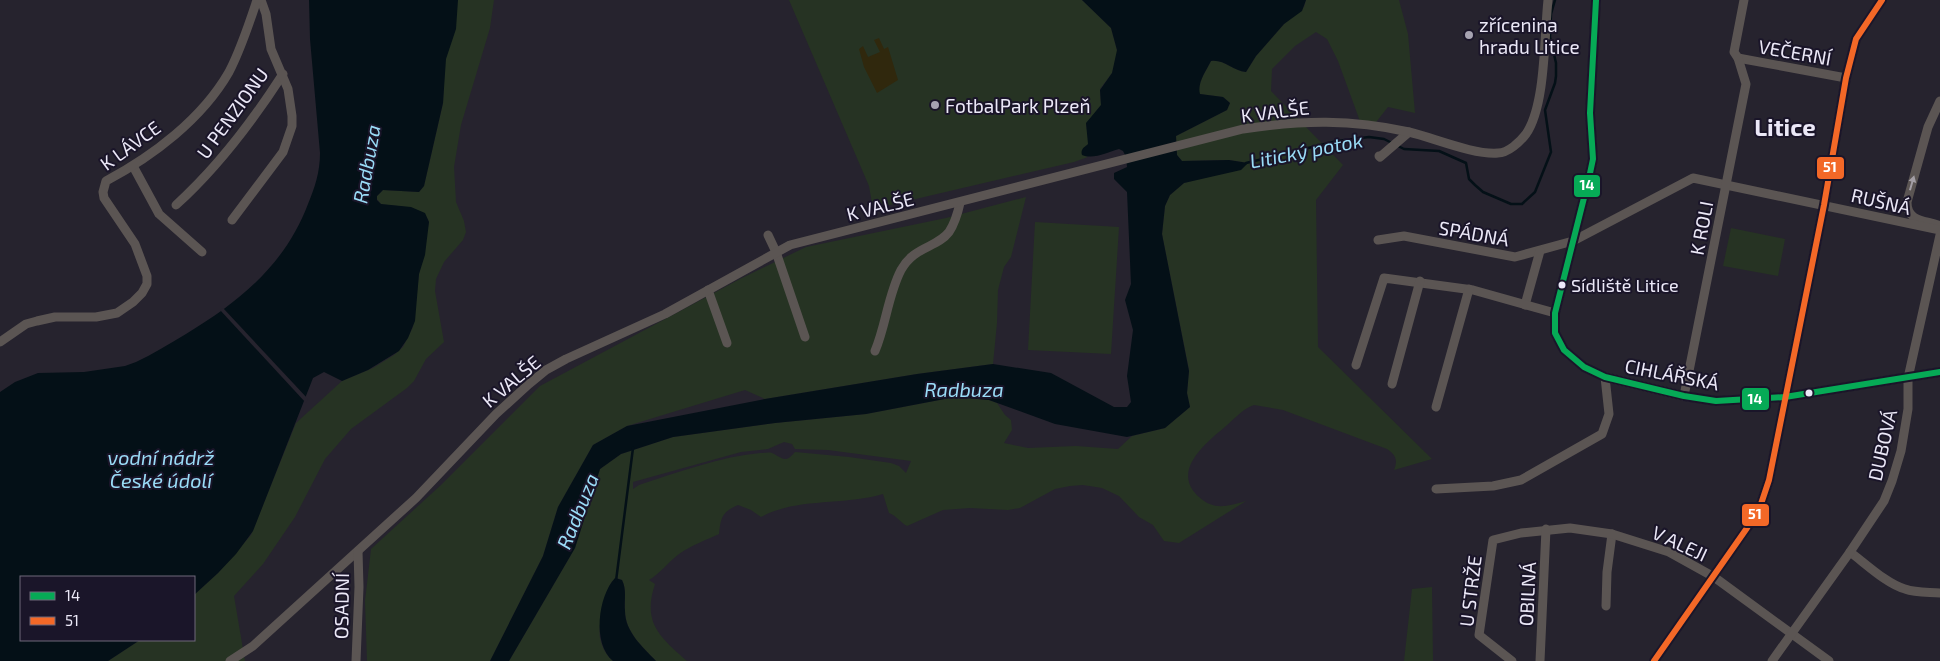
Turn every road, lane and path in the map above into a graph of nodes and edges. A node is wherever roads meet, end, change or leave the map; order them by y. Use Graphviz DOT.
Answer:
graph roads {
  1 [pos="257,0"];
  2 [pos="261,0"];
  3 [pos="1548,0"];
  4 [pos="1596,0"];
  5 [pos="1744,0"];
  6 [pos="1882,0"];
  7 [pos="1738,58"];
  8 [pos="283,74"];
  9 [pos="1846,78"];
  10 [pos="1940,101"];
  11 [pos="1409,132"];
  12 [pos="1379,156"];
  13 [pos="133,166"];
  14 [pos="1726,185"];
  15 [pos="960,203"];
  16 [pos="176,205"];
  17 [pos="1824,205"];
  18 [pos="232,220"];
  19 [pos="1940,228"];
  20 [pos="768,235"];
  21 [pos="1940,235"];
  22 [pos="1378,240"];
  23 [pos="1573,241"];
  24 [pos="1540,251"];
  25 [pos="202,252"];
  26 [pos="776,252"];
  27 [pos="1420,282"];
  28 [pos="1469,289"];
  29 [pos="708,290"];
  30 [pos="1525,305"];
  31 [pos="1555,313"];
  32 [pos="804,337"];
  33 [pos="0,342"];
  34 [pos="727,343"];
  35 [pos="875,351"];
  36 [pos="1356,365"];
  37 [pos="1940,372"];
  38 [pos="1605,377"];
  39 [pos="1908,378"];
  40 [pos="1392,384"];
  41 [pos="1684,396"];
  42 [pos="1785,397"];
  43 [pos="1436,407"];
  44 [pos="1436,489"];
  45 [pos="1546,529"];
  46 [pos="1612,534"];
  47 [pos="1493,540"];
  48 [pos="358,551"];
  49 [pos="1850,552"];
  50 [pos="1714,577"];
  51 [pos="1940,592"];
  52 [pos="1606,606"];
  53 [pos="1791,634"];
  54 [pos="230,661"];
  55 [pos="356,661"];
  56 [pos="1512,661"];
  57 [pos="1540,661"];
  58 [pos="1654,661"];
  59 [pos="1772,661"];
  60 [pos="1829,661"];
  1 -- 13 [label="street, K LÁVCE"];
  2 -- 8 [label="street, U PENZIONU"];
  3 -- 11 [label="street, K VALŠE"];
  4 -- 23 [label="street, CIHLÁŘSKÁ"];
  5 -- 7 [label="street, K ROLI"];
  6 -- 9 [label="street"];
  7 -- 9 [label="street, VEČERNÍ"];
  7 -- 14 [label="street, K ROLI"];
  8 -- 16 [label="street, U PENZIONU"];
  8 -- 18 [label="street"];
  9 -- 17 [label="street"];
  19 -- 10 [label="street, one-way"];
  11 -- 12 [label="street"];
  11 -- 15 [label="street, K VALŠE"];
  13 -- 25 [label="street"];
  13 -- 33 [label="street, K LÁVCE"];
  14 -- 17 [label="street, RUŠNÁ"];
  14 -- 23 [label="street, SPÁDNÁ"];
  14 -- 41 [label="street, K ROLI"];
  15 -- 26 [label="street, K VALŠE"];
  15 -- 35 [label="street"];
  17 -- 19 [label="street, RUŠNÁ"];
  17 -- 42 [label="street"];
  20 -- 26 [label="street"];
  21 -- 39 [label="street, DUBOVÁ"];
  22 -- 24 [label="street, SPÁDNÁ"];
  23 -- 24 [label="street, SPÁDNÁ"];
  23 -- 31 [label="street, CIHLÁŘSKÁ"];
  24 -- 30 [label="street"];
  26 -- 29 [label="street, K VALŠE"];
  26 -- 32 [label="street"];
  27 -- 28 [label="street"];
  27 -- 36 [label="street"];
  27 -- 40 [label="street"];
  28 -- 30 [label="street"];
  28 -- 43 [label="street"];
  29 -- 34 [label="street"];
  29 -- 48 [label="street, K VALŠE"];
  30 -- 31 [label="street"];
  31 -- 38 [label="street, CIHLÁŘSKÁ"];
  37 -- 39 [label="street, CIHLÁŘSKÁ"];
  38 -- 41 [label="street, CIHLÁŘSKÁ"];
  38 -- 44 [label="street"];
  39 -- 42 [label="street, CIHLÁŘSKÁ"];
  39 -- 49 [label="street, DUBOVÁ"];
  41 -- 42 [label="street, CIHLÁŘSKÁ"];
  42 -- 50 [label="street"];
  45 -- 46 [label="street, V ALEJI"];
  45 -- 47 [label="street, V ALEJI"];
  45 -- 57 [label="street, OBILNÁ"];
  46 -- 50 [label="street, V ALEJI"];
  46 -- 52 [label="street"];
  47 -- 56 [label="street, U STRŽE"];
  48 -- 54 [label="street, K VALŠE"];
  48 -- 55 [label="street, OSADNÍ"];
  49 -- 51 [label="street"];
  49 -- 53 [label="street, DUBOVÁ"];
  50 -- 53 [label="street, V ALEJI"];
  50 -- 58 [label="street"];
  53 -- 59 [label="street, DUBOVÁ"];
  53 -- 60 [label="street, V ALEJI"];
}
